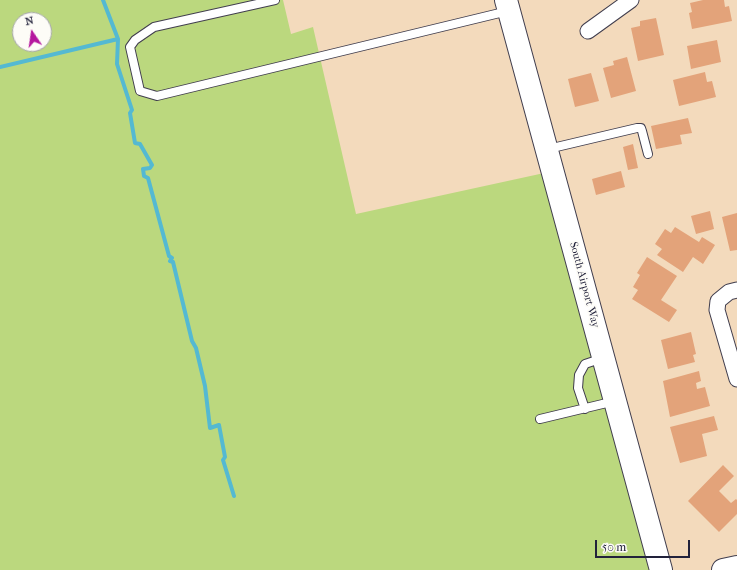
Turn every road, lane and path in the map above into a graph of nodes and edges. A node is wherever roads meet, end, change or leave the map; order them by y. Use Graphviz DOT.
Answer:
graph roads {
  1 [pos="275,0"];
  2 [pos="631,0"];
  3 [pos="508,5"];
  4 [pos="588,31"];
  5 [pos="547,149"];
  6 [pos="648,154"];
  7 [pos="737,290"];
  8 [pos="604,357"];
  9 [pos="737,379"];
  10 [pos="616,401"];
  11 [pos="585,409"];
  12 [pos="540,419"];
  13 [pos="737,567"];
  14 [pos="661,570"];
  15 [pos="723,570"];
  1 -- 3 [label="lane"];
  2 -- 4 [label="street"];
  3 -- 5 [label="main road, South Airport Way"];
  5 -- 6 [label="lane"];
  5 -- 8 [label="main road, South Airport Way"];
  7 -- 9 [label="street"];
  8 -- 10 [label="main road, South Airport Way"];
  8 -- 11 [label="lane"];
  10 -- 11 [label="lane"];
  10 -- 14 [label="main road, South Airport Way"];
  11 -- 12 [label="lane"];
  13 -- 15 [label="main road"];
}
